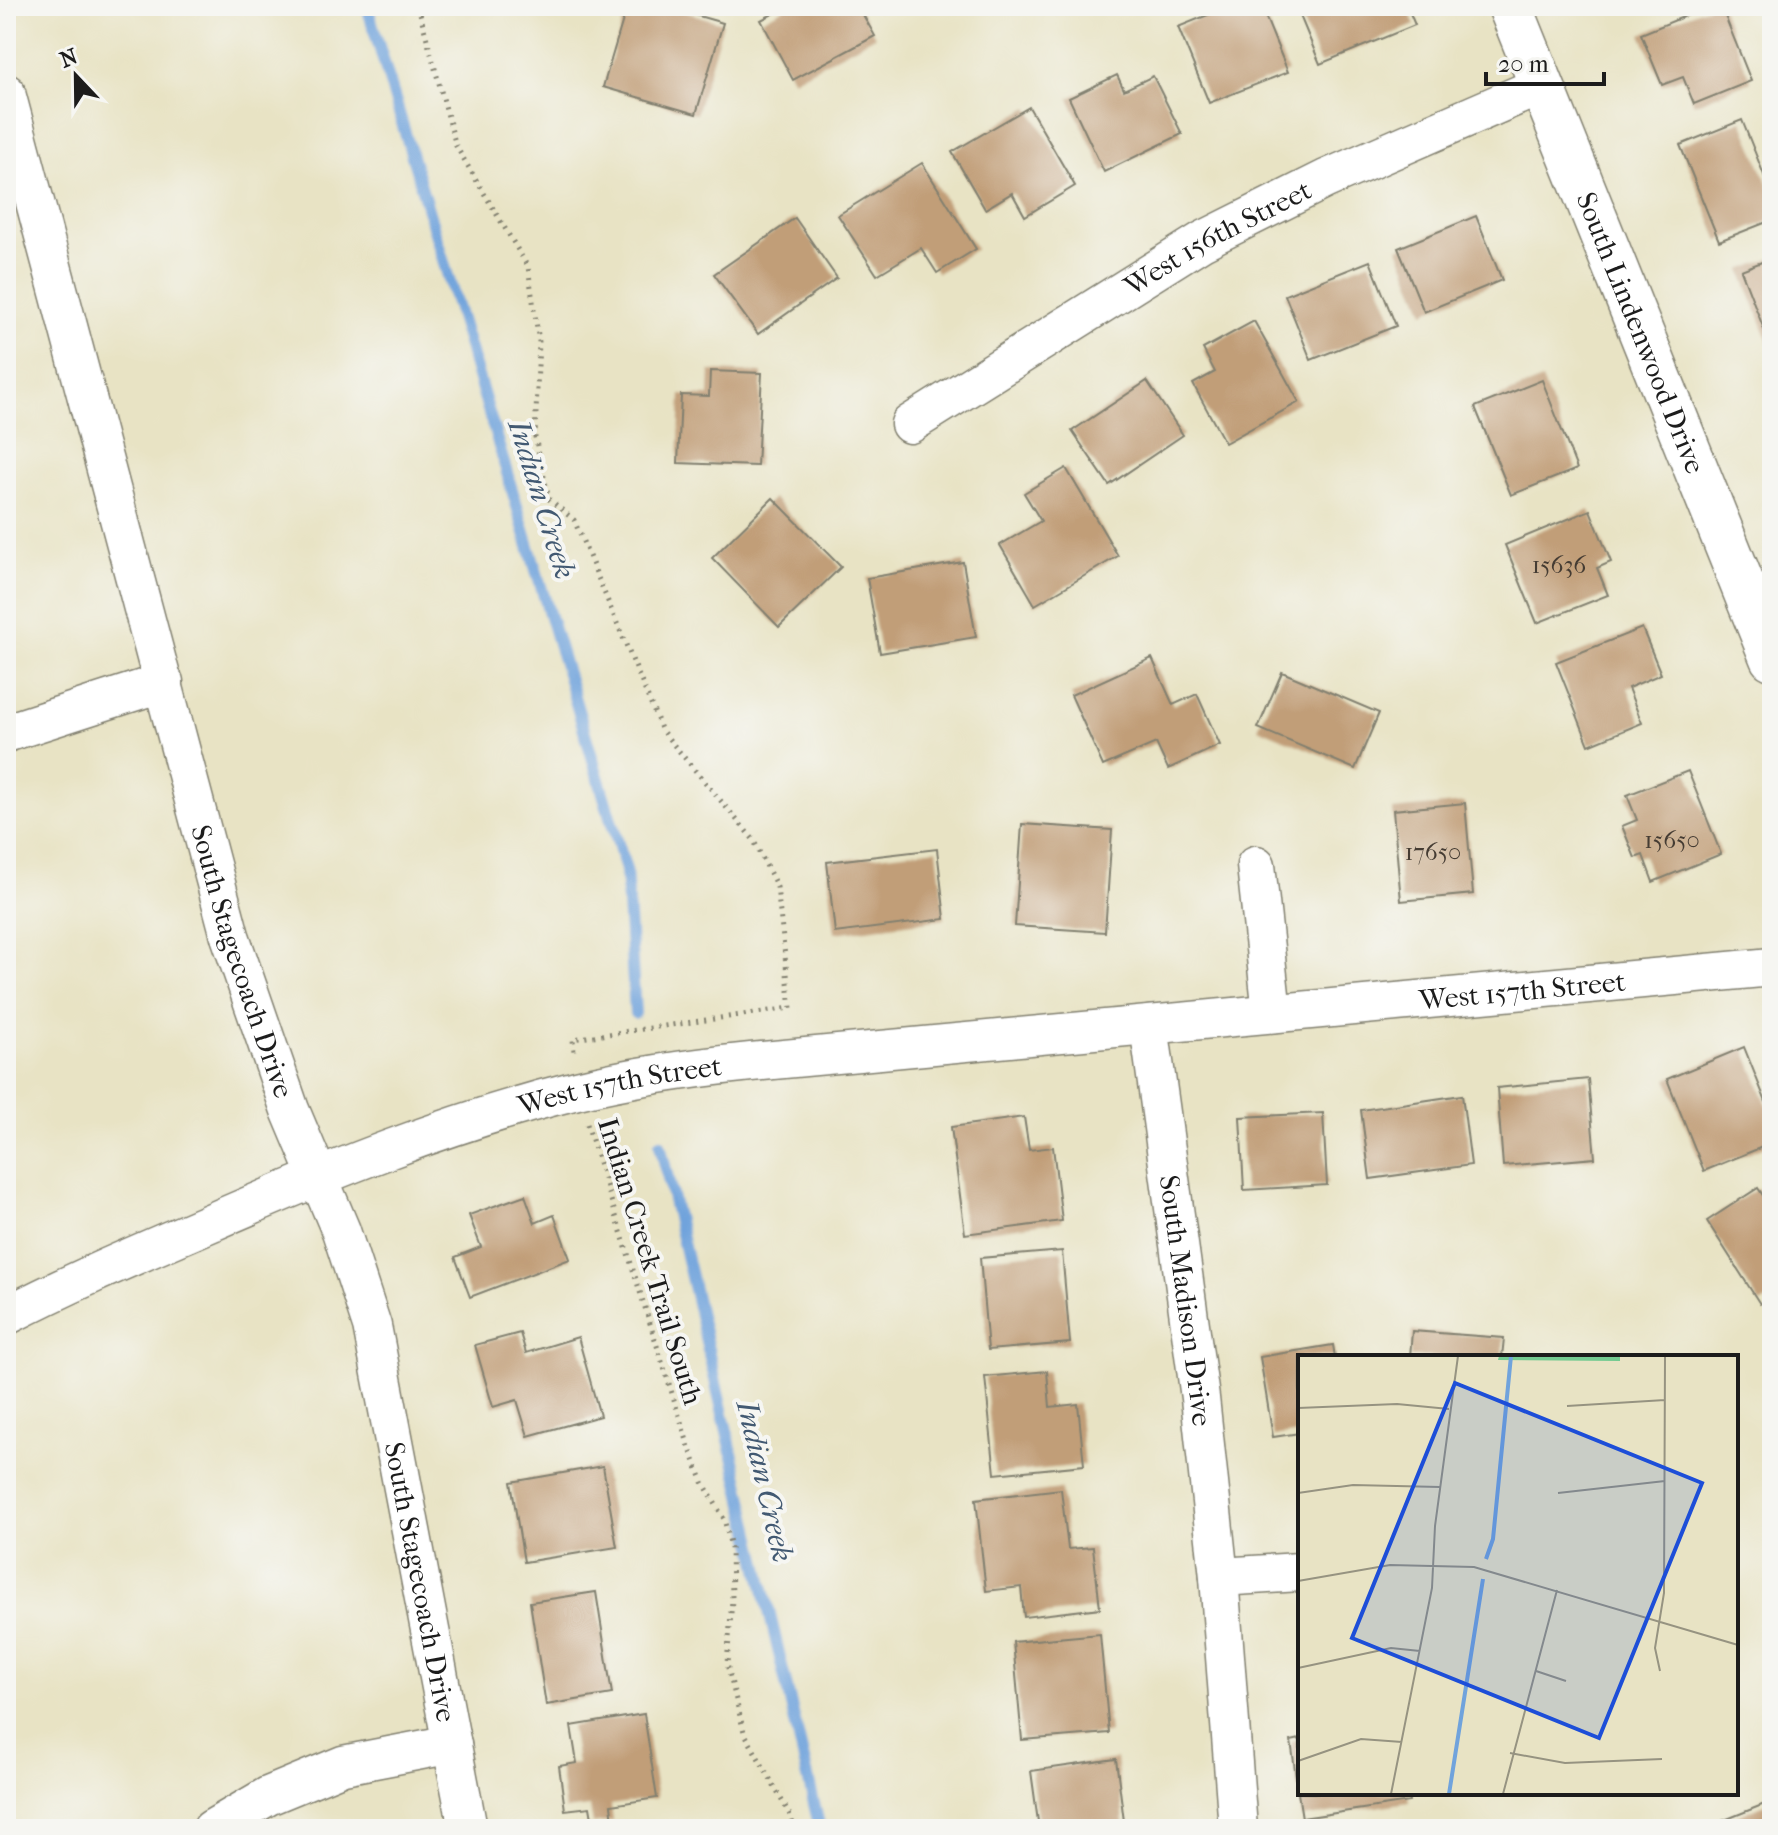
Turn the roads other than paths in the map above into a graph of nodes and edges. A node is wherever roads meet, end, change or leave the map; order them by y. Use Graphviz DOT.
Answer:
graph roads {
  1 [pos="1510,6"];
  2 [pos="1542,85"];
  3 [pos="6,93"];
  4 [pos="18,180"];
  5 [pos="910,424"];
  6 [pos="1772,658"];
  7 [pos="164,682"];
  8 [pos="6,733"];
  9 [pos="1256,865"];
  10 [pos="1772,967"];
  11 [pos="1272,1013"];
  12 [pos="1149,1025"];
  13 [pos="318,1177"];
  14 [pos="6,1316"];
  15 [pos="1298,1572"];
  16 [pos="1219,1577"];
  17 [pos="452,1744"];
  18 [pos="212,1829"];
  19 [pos="468,1829"];
  20 [pos="1238,1829"];
  1 -- 2 [label="street, South Lindenwood Drive"];
  2 -- 5 [label="street, West 156th Street"];
  2 -- 6 [label="street, South Lindenwood Drive"];
  3 -- 4 [label="street, South Stagecoach Drive"];
  4 -- 7 [label="street, South Stagecoach Drive"];
  7 -- 8 [label="street"];
  7 -- 13 [label="street, South Stagecoach Drive"];
  9 -- 11 [label="street"];
  10 -- 11 [label="street, West 157th Street"];
  11 -- 12 [label="street, West 157th Street"];
  12 -- 13 [label="street, West 157th Street"];
  12 -- 16 [label="street, South Madison Drive"];
  13 -- 14 [label="street, West 157th Street"];
  13 -- 17 [label="street, South Stagecoach Drive"];
  15 -- 16 [label="street"];
  16 -- 20 [label="street, South Madison Drive"];
  17 -- 18 [label="street"];
  17 -- 19 [label="street, South Stagecoach Drive"];
}
